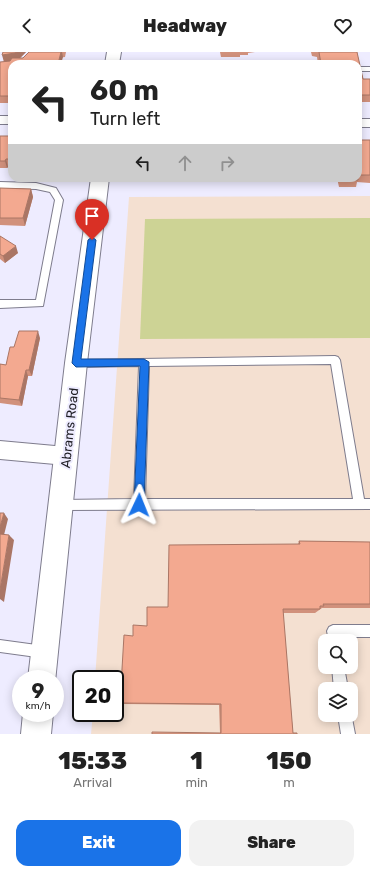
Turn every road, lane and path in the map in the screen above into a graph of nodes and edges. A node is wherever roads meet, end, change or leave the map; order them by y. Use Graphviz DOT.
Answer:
graph roads {
  1 [pos="99,182"];
  2 [pos="0,185"];
  3 [pos="0,304"];
  4 [pos="144,362"];
  5 [pos="76,363"];
  6 [pos="0,450"];
  7 [pos="66,456"];
  8 [pos="365,504"];
  9 [pos="61,505"];
  10 [pos="139,505"];
  11 [pos="370,631"];
  12 [pos="334,634"];
  13 [pos="0,646"];
  14 [pos="44,653"];
  15 [pos="43,670"];
  16 [pos="37,722"];
  17 [pos="346,722"];
  18 [pos="36,734"];
  19 [pos="348,734"];
  1 -- 5 [label="main road, Abrams Road"];
  2 -- 3 [label="lane"];
  4 -- 5 [label="lane"];
  4 -- 8 [label="lane"];
  4 -- 10 [label="lane"];
  5 -- 7 [label="main road, Abrams Road"];
  6 -- 7 [label="street"];
  7 -- 9 [label="main road, Abrams Road"];
  8 -- 10 [label="lane"];
  9 -- 10 [label="lane"];
  9 -- 14 [label="main road, Abrams Road"];
  11 -- 12 [label="lane"];
  13 -- 14 [label="lane"];
  14 -- 15 [label="main road, Abrams Road"];
  16 -- 18 [label="main road"];
  17 -- 19 [label="lane"];
}
